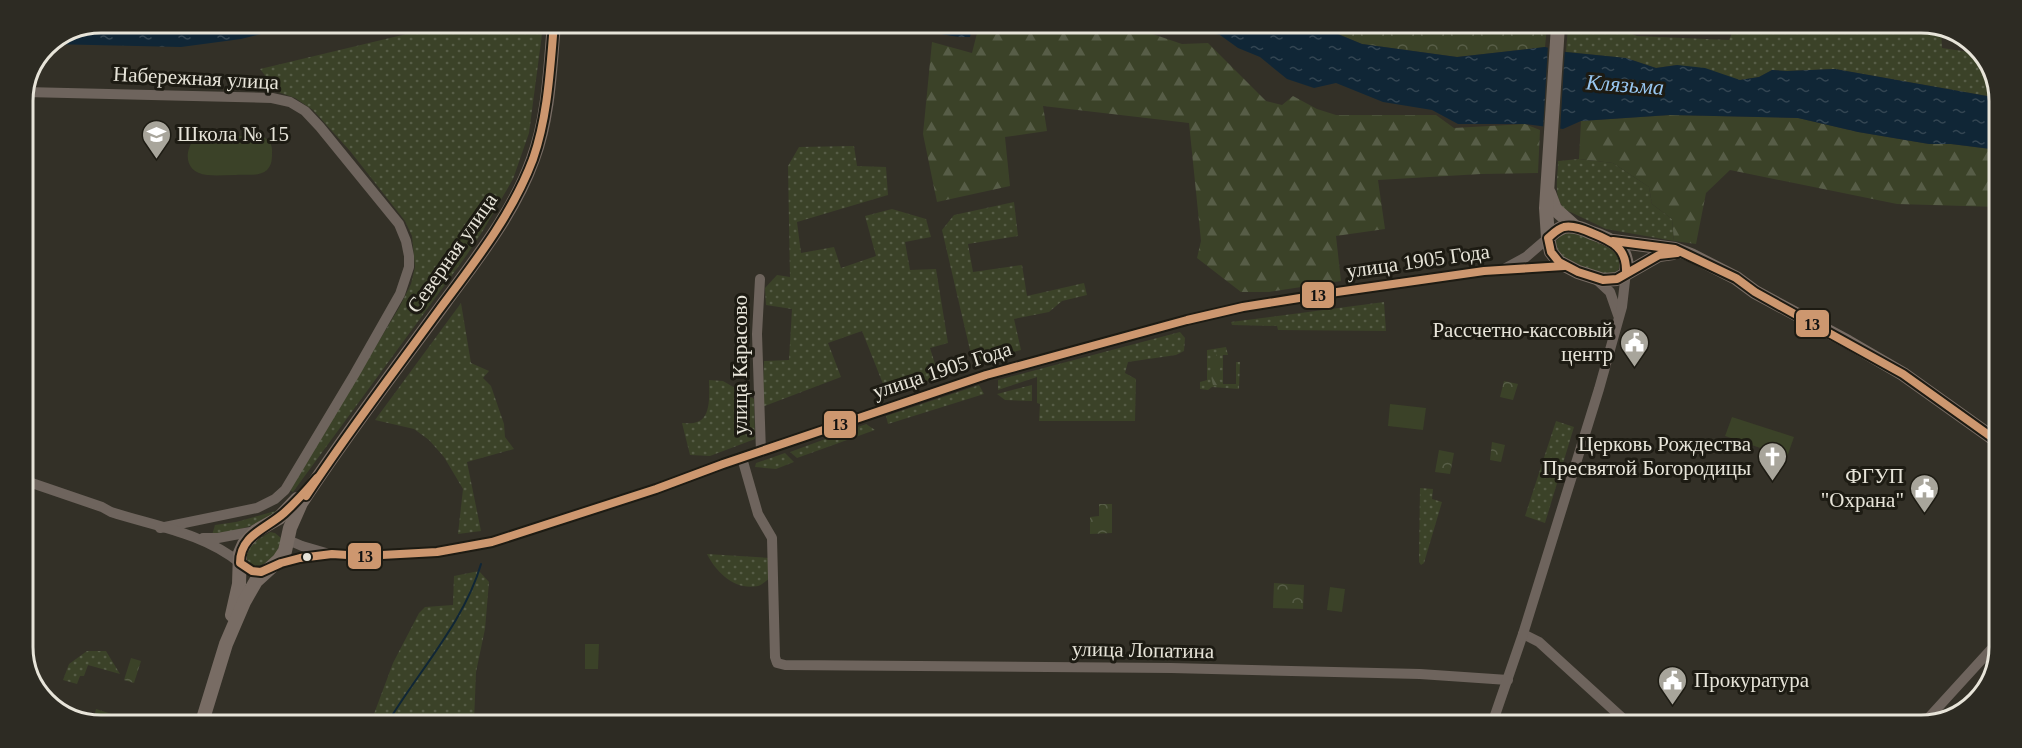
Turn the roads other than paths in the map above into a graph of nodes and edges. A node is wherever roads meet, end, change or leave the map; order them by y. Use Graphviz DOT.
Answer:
graph roads {
  1 [pos="553,33"];
  2 [pos="1558,33"];
  3 [pos="34,92"];
  4 [pos="1549,191"];
  5 [pos="1574,226"];
  6 [pos="1548,238"];
  7 [pos="406,241"];
  8 [pos="1613,241"];
  9 [pos="1683,252"];
  10 [pos="1564,266"];
  11 [pos="1503,270"];
  12 [pos="1626,272"];
  13 [pos="760,279"];
  14 [pos="1596,279"];
  15 [pos="1618,317"];
  16 [pos="1989,435"];
  17 [pos="760,452"];
  18 [pos="742,458"];
  19 [pos="317,478"];
  20 [pos="33,483"];
  21 [pos="214,517"];
  22 [pos="293,519"];
  23 [pos="160,528"];
  24 [pos="259,530"];
  25 [pos="196,538"];
  26 [pos="209,538"];
  27 [pos="288,540"];
  28 [pos="302,546"];
  29 [pos="332,554"];
  30 [pos="240,563"];
  31 [pos="271,568"];
  32 [pos="1523,634"];
  33 [pos="226,644"];
  34 [pos="1989,652"];
  35 [pos="1508,680"];
  36 [pos="1933,713"];
  37 [pos="204,715"];
  38 [pos="1495,715"];
  39 [pos="1619,715"];
  1 -- 19 [label="main road, Северная улица"];
  2 -- 4 [label="main road"];
  3 -- 7 [label="street, Набережная улица"];
  4 -- 5 [label="main road"];
  4 -- 6 [label="main road"];
  5 -- 6 [label="main road"];
  5 -- 8 [label="main road"];
  6 -- 10 [label="main road"];
  6 -- 11 [label="street"];
  7 -- 21 [label="street, Северная улица"];
  8 -- 9 [label="main road"];
  8 -- 12 [label="main road"];
  9 -- 12 [label="main road"];
  9 -- 16 [label="main road"];
  10 -- 11 [label="street, улица 1905 Года"];
  10 -- 14 [label="main road"];
  11 -- 17 [label="street, улица 1905 Года"];
  12 -- 14 [label="main road"];
  12 -- 15 [label="street"];
  13 -- 17 [label="street, улица Карасово"];
  14 -- 15 [label="street"];
  15 -- 32 [label="street"];
  17 -- 18 [label="street, улица 1905 Года"];
  18 -- 29 [label="street, улица 1905 Года"];
  18 -- 35 [label="street, улица Лопатина"];
  19 -- 22 [label="main road, Северная улица"];
  19 -- 24 [label="main road, Северная улица"];
  20 -- 23 [label="street"];
  21 -- 23 [label="street, Северная улица"];
  21 -- 26 [label="street"];
  22 -- 27 [label="main road, Северная улица"];
  22 -- 28 [label="street"];
  23 -- 25 [label="street"];
  24 -- 26 [label="street"];
  24 -- 27 [label="main road"];
  24 -- 30 [label="main road, Северная улица"];
  25 -- 26 [label="street"];
  25 -- 30 [label="street"];
  27 -- 28 [label="street, улица 1905 Года"];
  27 -- 31 [label="main road, Северная улица"];
  28 -- 29 [label="street, улица 1905 Года"];
  29 -- 31 [label="street, улица 1905 Года"];
  30 -- 31 [label="main road"];
  30 -- 33 [label="main road, Северная улица"];
  31 -- 33 [label="main road, Северная улица"];
  32 -- 35 [label="street"];
  32 -- 39 [label="street"];
  33 -- 37 [label="main road, Северная улица"];
  34 -- 36 [label="street"];
  35 -- 38 [label="street"];
}
